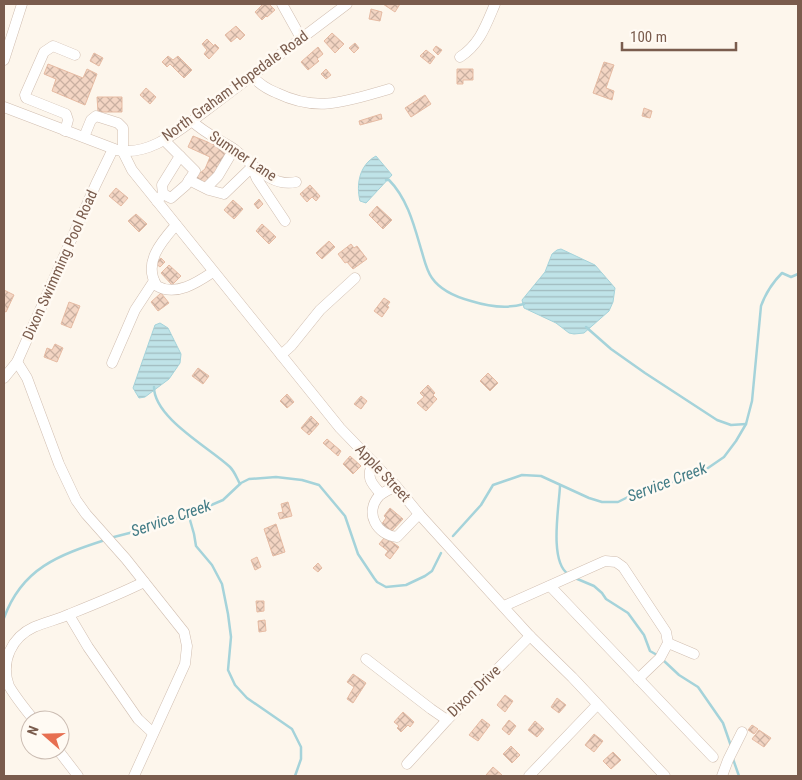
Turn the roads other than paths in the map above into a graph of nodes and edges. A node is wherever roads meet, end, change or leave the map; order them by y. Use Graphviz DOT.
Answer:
graph roads {
  1 [pos="22,4"];
  2 [pos="282,4"];
  3 [pos="347,4"];
  4 [pos="495,4"];
  5 [pos="301,38"];
  6 [pos="75,55"];
  7 [pos="460,57"];
  8 [pos="4,60"];
  9 [pos="252,76"];
  10 [pos="389,89"];
  11 [pos="36,102"];
  12 [pos="4,107"];
  13 [pos="30,117"];
  14 [pos="192,121"];
  15 [pos="66,131"];
  16 [pos="84,138"];
  17 [pos="164,140"];
  18 [pos="234,149"];
  19 [pos="118,150"];
  20 [pos="180,156"];
  21 [pos="255,167"];
  22 [pos="189,180"];
  23 [pos="296,182"];
  24 [pos="206,188"];
  25 [pos="160,198"];
  26 [pos="285,221"];
  27 [pos="176,224"];
  28 [pos="214,272"];
  29 [pos="355,278"];
  30 [pos="154,281"];
  31 [pos="281,355"];
  32 [pos="17,362"];
  33 [pos="112,363"];
  34 [pos="4,378"];
  35 [pos="374,462"];
  36 [pos="396,486"];
  37 [pos="381,494"];
  38 [pos="419,514"];
  39 [pos="144,582"];
  40 [pos="550,586"];
  41 [pos="504,606"];
  42 [pos="69,615"];
  43 [pos="530,636"];
  44 [pos="668,643"];
  45 [pos="694,654"];
  46 [pos="366,659"];
  47 [pos="638,679"];
  48 [pos="597,705"];
  49 [pos="26,710"];
  50 [pos="447,720"];
  51 [pos="742,732"];
  52 [pos="153,733"];
  53 [pos="712,757"];
  54 [pos="66,760"];
  55 [pos="407,764"];
  56 [pos="535,774"];
  57 [pos="78,776"];
  58 [pos="134,776"];
  59 [pos="666,776"];
  60 [pos="722,776"];
  1 -- 8 [label="street"];
  2 -- 5 [label="street"];
  3 -- 5 [label="street, North Graham Hopedale Road"];
  4 -- 7 [label="street"];
  5 -- 9 [label="street, North Graham Hopedale Road"];
  6 -- 11 [label="street"];
  9 -- 10 [label="street"];
  9 -- 14 [label="street, North Graham Hopedale Road"];
  11 -- 13 [label="street"];
  11 -- 15 [label="street"];
  12 -- 13 [label="street"];
  13 -- 15 [label="street"];
  14 -- 17 [label="street, North Graham Hopedale Road"];
  14 -- 18 [label="street, Sumner Lane"];
  15 -- 16 [label="street"];
  16 -- 19 [label="street"];
  16 -- 19 [label="street"];
  17 -- 19 [label="street, North Graham Hopedale Road"];
  17 -- 20 [label="street"];
  18 -- 21 [label="street, Sumner Lane"];
  18 -- 24 [label="street"];
  19 -- 25 [label="street, Apple Street"];
  19 -- 32 [label="street, Dixon Swimming Pool Road"];
  20 -- 22 [label="street"];
  20 -- 25 [label="street"];
  21 -- 23 [label="street, Sumner Lane"];
  21 -- 24 [label="street"];
  21 -- 26 [label="street"];
  22 -- 24 [label="street"];
  22 -- 25 [label="street"];
  25 -- 27 [label="street, Apple Street"];
  27 -- 28 [label="street, Apple Street"];
  27 -- 30 [label="street"];
  28 -- 30 [label="street"];
  28 -- 31 [label="street, Apple Street"];
  29 -- 31 [label="street"];
  30 -- 33 [label="street"];
  31 -- 35 [label="street, Apple Street"];
  32 -- 34 [label="street, Dixon Swimming Pool Road"];
  32 -- 39 [label="street"];
  35 -- 36 [label="street, Apple Street"];
  35 -- 37 [label="street"];
  36 -- 37 [label="street"];
  36 -- 38 [label="street, Apple Street"];
  37 -- 38 [label="street"];
  38 -- 41 [label="street, Apple Street"];
  39 -- 42 [label="street"];
  39 -- 52 [label="street"];
  40 -- 41 [label="street"];
  40 -- 44 [label="street"];
  40 -- 47 [label="street"];
  41 -- 43 [label="street, Apple Street"];
  42 -- 49 [label="street"];
  42 -- 52 [label="street"];
  43 -- 48 [label="street, Apple Street"];
  43 -- 50 [label="street, Dixon Drive"];
  44 -- 45 [label="street"];
  44 -- 47 [label="street"];
  46 -- 50 [label="street, Dixon Drive"];
  47 -- 53 [label="street"];
  48 -- 56 [label="street"];
  48 -- 59 [label="street, Apple Street"];
  50 -- 55 [label="street"];
  51 -- 60 [label="street"];
  52 -- 58 [label="street"];
  54 -- 57 [label="street"];
}
